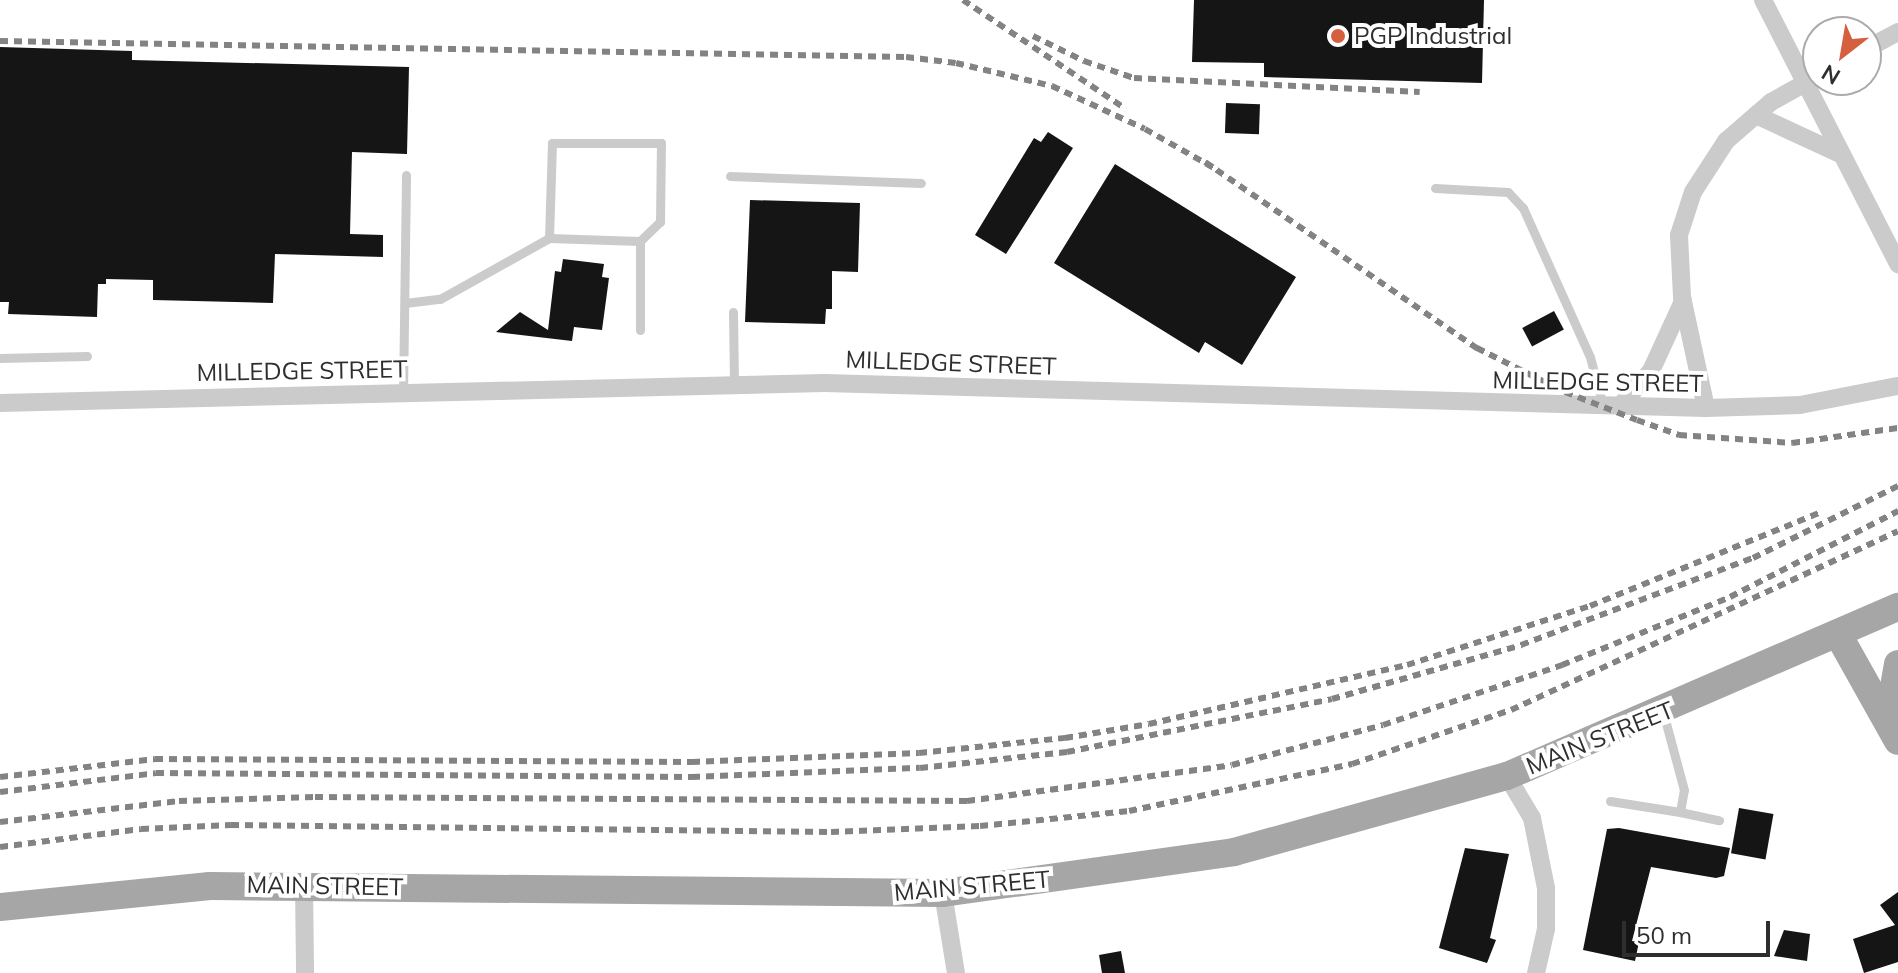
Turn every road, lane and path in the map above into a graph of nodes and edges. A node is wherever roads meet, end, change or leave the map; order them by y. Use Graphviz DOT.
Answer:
graph roads {
  1 [pos="1763,0"];
  2 [pos="1802,66"];
  3 [pos="1802,85"];
  4 [pos="1817,96"];
  5 [pos="1756,115"];
  6 [pos="1841,155"];
  7 [pos="406,175"];
  8 [pos="730,176"];
  9 [pos="921,183"];
  10 [pos="1435,188"];
  11 [pos="549,238"];
  12 [pos="640,241"];
  13 [pos="1898,264"];
  14 [pos="1683,301"];
  15 [pos="405,303"];
  16 [pos="733,312"];
  17 [pos="640,330"];
  18 [pos="87,356"];
  19 [pos="0,358"];
  20 [pos="734,385"];
  21 [pos="1898,386"];
  22 [pos="403,393"];
  23 [pos="0,403"];
  24 [pos="1611,406"];
  25 [pos="1706,408"];
  26 [pos="1898,607"];
  27 [pos="1839,636"];
  28 [pos="1898,664"];
  29 [pos="1663,712"];
  30 [pos="1898,713"];
  31 [pos="1898,741"];
  32 [pos="1507,776"];
  33 [pos="1610,801"];
  34 [pos="1680,812"];
  35 [pos="1719,820"];
  36 [pos="304,885"];
  37 [pos="943,893"];
  38 [pos="0,907"];
  39 [pos="305,973"];
  40 [pos="956,973"];
  41 [pos="1535,973"];
  1 -- 2 [label="street"];
  3 -- 5 [label="street"];
  4 -- 6 [label="street"];
  5 -- 6 [label="street"];
  5 -- 14 [label="street"];
  6 -- 13 [label="street"];
  7 -- 15 [label="lane"];
  8 -- 9 [label="lane"];
  10 -- 24 [label="lane"];
  11 -- 12 [label="lane"];
  11 -- 12 [label="lane"];
  11 -- 15 [label="lane"];
  12 -- 17 [label="lane"];
  14 -- 24 [label="street"];
  14 -- 25 [label="street"];
  15 -- 22 [label="lane"];
  16 -- 20 [label="lane"];
  18 -- 19 [label="lane"];
  20 -- 22 [label="street, MILLEDGE STREET"];
  20 -- 24 [label="street, MILLEDGE STREET"];
  21 -- 25 [label="street, MILLEDGE STREET"];
  22 -- 23 [label="street, MILLEDGE STREET"];
  24 -- 25 [label="street, MILLEDGE STREET"];
  26 -- 27 [label="main road, MAIN STREET"];
  27 -- 29 [label="main road, MAIN STREET"];
  27 -- 31 [label="main road"];
  28 -- 30 [label="main road"];
  29 -- 32 [label="main road, MAIN STREET"];
  29 -- 34 [label="lane"];
  32 -- 37 [label="main road, MAIN STREET"];
  32 -- 41 [label="street"];
  33 -- 34 [label="lane"];
  34 -- 35 [label="lane"];
  36 -- 37 [label="main road, MAIN STREET"];
  36 -- 38 [label="main road, MAIN STREET"];
  36 -- 39 [label="street"];
  37 -- 40 [label="street"];
}
